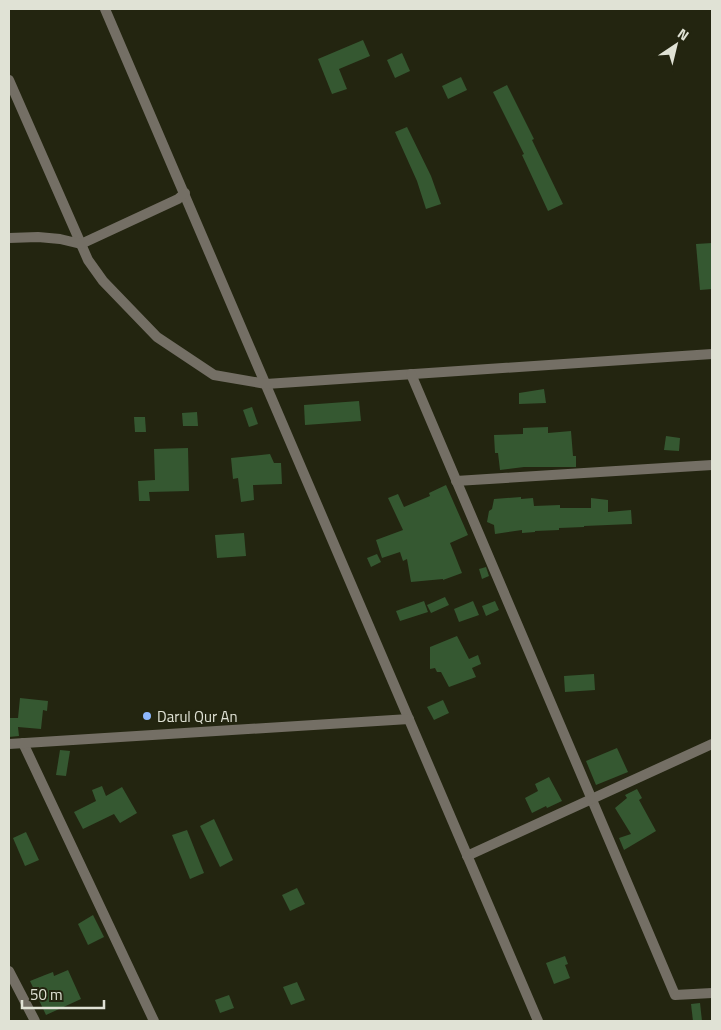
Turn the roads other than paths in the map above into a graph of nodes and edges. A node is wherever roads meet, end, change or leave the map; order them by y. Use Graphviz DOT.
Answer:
graph roads {
  1 [pos="105,9"];
  2 [pos="9,80"];
  3 [pos="185,193"];
  4 [pos="9,238"];
  5 [pos="81,244"];
  6 [pos="712,354"];
  7 [pos="411,374"];
  8 [pos="266,384"];
  9 [pos="712,465"];
  10 [pos="456,481"];
  11 [pos="409,719"];
  12 [pos="23,743"];
  13 [pos="9,744"];
  14 [pos="712,744"];
  15 [pos="592,799"];
  16 [pos="467,856"];
  17 [pos="9,971"];
  18 [pos="712,993"];
  19 [pos="35,1021"];
  20 [pos="154,1021"];
  21 [pos="538,1021"];
  1 -- 3 [label="street"];
  2 -- 5 [label="street"];
  3 -- 5 [label="street"];
  3 -- 8 [label="street"];
  4 -- 5 [label="street"];
  5 -- 8 [label="street"];
  6 -- 7 [label="street"];
  7 -- 8 [label="street"];
  7 -- 10 [label="street"];
  8 -- 11 [label="street"];
  9 -- 10 [label="street"];
  10 -- 15 [label="street"];
  11 -- 12 [label="street"];
  11 -- 16 [label="street"];
  12 -- 13 [label="street"];
  12 -- 20 [label="street"];
  14 -- 15 [label="street"];
  15 -- 16 [label="street"];
  15 -- 18 [label="street"];
  16 -- 21 [label="street"];
  17 -- 19 [label="street"];
}
